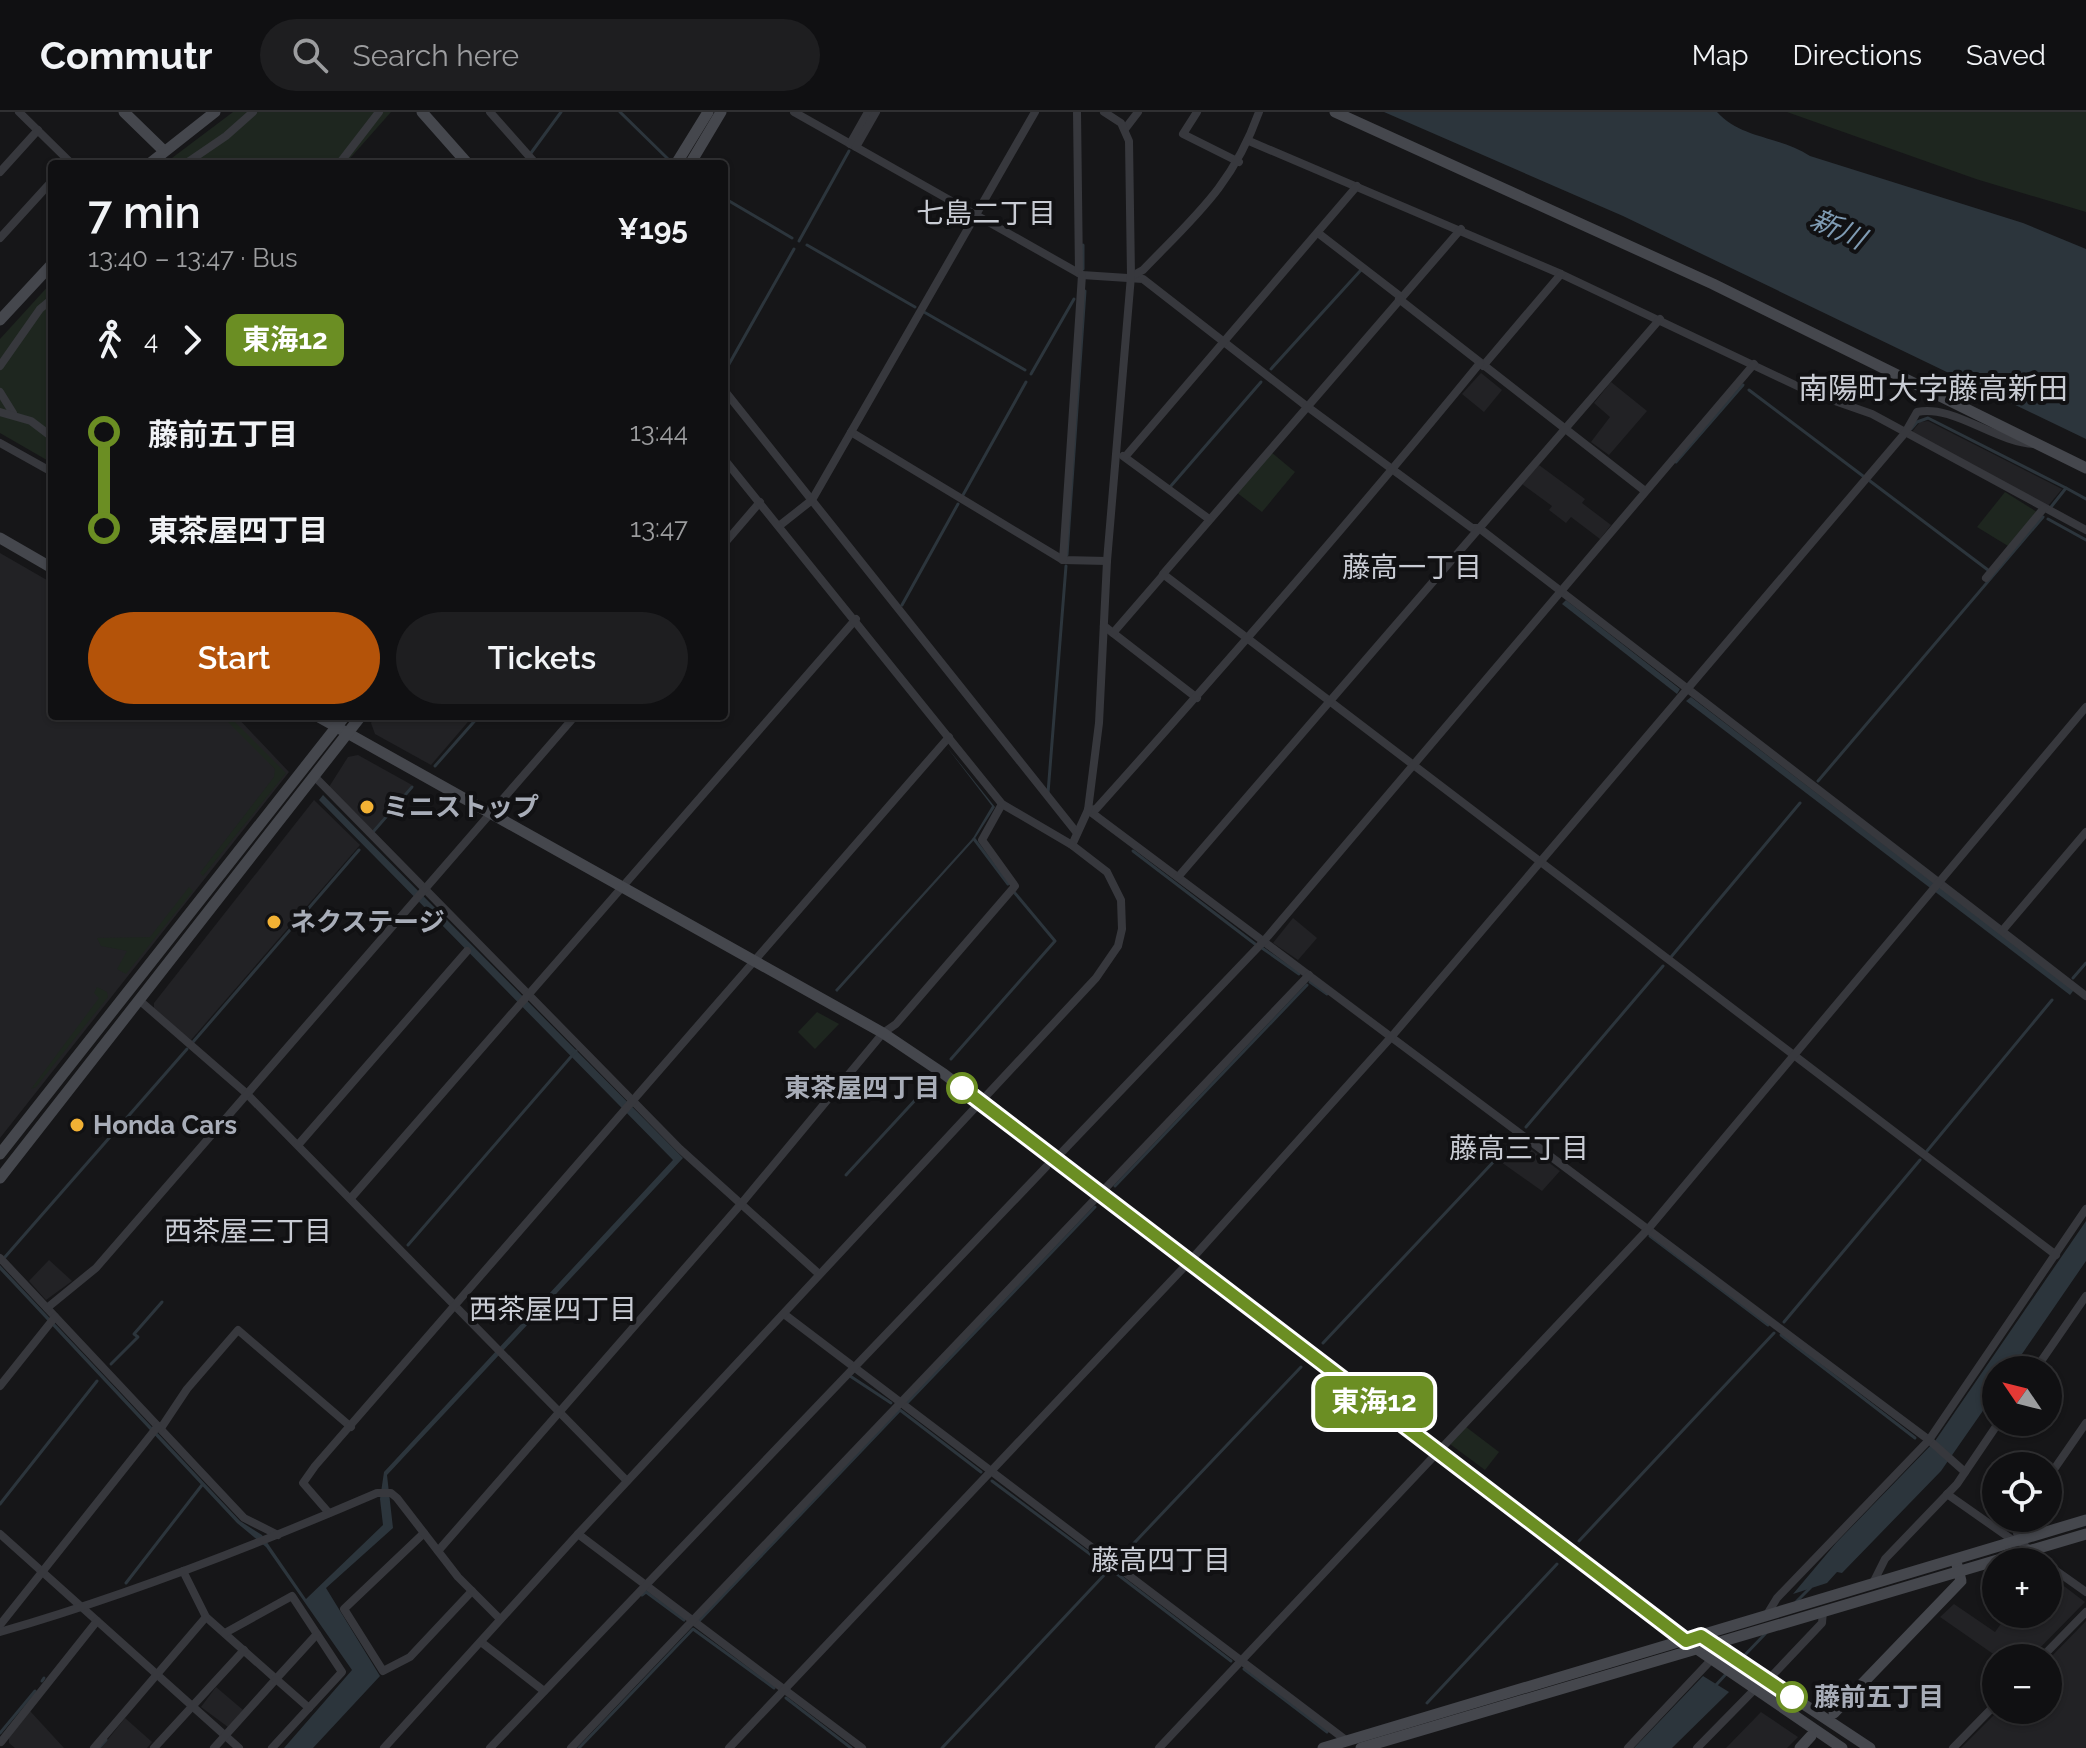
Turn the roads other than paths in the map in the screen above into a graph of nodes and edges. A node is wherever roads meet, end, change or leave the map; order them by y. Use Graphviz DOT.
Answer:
graph roads {
  1 [pos="19,112"];
  2 [pos="124,112"];
  3 [pos="215,112"];
  4 [pos="253,112"];
  5 [pos="379,112"];
  6 [pos="422,112"];
  7 [pos="490,112"];
  8 [pos="708,112"];
  9 [pos="721,112"];
  10 [pos="794,112"];
  11 [pos="868,112"];
  12 [pos="876,112"];
  13 [pos="1035,112"];
  14 [pos="1077,112"];
  15 [pos="1104,112"];
  16 [pos="1138,112"];
  17 [pos="1197,112"];
  18 [pos="1259,112"];
  19 [pos="1335,112"];
  20 [pos="1125,129"];
  21 [pos="38,130"];
  22 [pos="1249,141"];
  23 [pos="853,146"];
  24 [pos="163,150"];
  25 [pos="67,160"];
  26 [pos="153,160"];
  27 [pos="191,160"];
  28 [pos="342,160"];
  29 [pos="464,160"];
  30 [pos="532,160"];
  31 [pos="678,160"];
  32 [pos="692,160"];
  33 [pos="1239,162"];
  34 [pos="0,172"];
  35 [pos="48,185"];
  36 [pos="1357,186"];
  37 [pos="975,214"];
  38 [pos="1461,229"];
  39 [pos="1318,233"];
  40 [pos="0,238"];
  41 [pos="48,268"];
  42 [pos="1080,274"];
  43 [pos="1561,274"];
  44 [pos="1131,276"];
  45 [pos="1400,298"];
  46 [pos="48,302"];
  47 [pos="1660,319"];
  48 [pos="0,320"];
  49 [pos="1226,342"];
  50 [pos="1754,364"];
  51 [pos="1482,365"];
  52 [pos="0,366"];
  53 [pos="0,392"];
  54 [pos="728,395"];
  55 [pos="1305,405"];
  56 [pos="0,412"];
  57 [pos="13,413"];
  58 [pos="1564,430"];
  59 [pos="851,432"];
  60 [pos="1905,433"];
  61 [pos="48,435"];
  62 [pos="0,443"];
  63 [pos="2040,444"];
  64 [pos="1115,453"];
  65 [pos="1125,457"];
  66 [pos="728,464"];
  67 [pos="2086,468"];
  68 [pos="1393,469"];
  69 [pos="48,470"];
  70 [pos="1645,491"];
  71 [pos="812,500"];
  72 [pos="760,502"];
  73 [pos="2044,508"];
  74 [pos="1209,519"];
  75 [pos="779,526"];
  76 [pos="1479,528"];
  77 [pos="2086,530"];
  78 [pos="0,538"];
  79 [pos="728,539"];
  80 [pos="1063,560"];
  81 [pos="1107,561"];
  82 [pos="48,566"];
  83 [pos="1164,574"];
  84 [pos="1986,578"];
  85 [pos="1561,590"];
  86 [pos="856,619"];
  87 [pos="1104,626"];
  88 [pos="1113,633"];
  89 [pos="1248,638"];
  90 [pos="1688,690"];
  91 [pos="1197,698"];
  92 [pos="1330,701"];
  93 [pos="2086,707"];
  94 [pos="324,720"];
  95 [pos="343,720"];
  96 [pos="359,720"];
  97 [pos="572,720"];
  98 [pos="338,728"];
  99 [pos="350,734"];
  100 [pos="949,737"];
  101 [pos="1413,765"];
  102 [pos="316,778"];
  103 [pos="1002,804"];
  104 [pos="1088,810"];
  105 [pos="490,814"];
  106 [pos="2086,832"];
  107 [pos="1077,833"];
  108 [pos="1072,845"];
  109 [pos="1540,863"];
  110 [pos="1178,877"];
  111 [pos="1935,885"];
  112 [pos="621,887"];
  113 [pos="420,893"];
  114 [pos="2002,931"];
  115 [pos="1263,942"];
  116 [pos="467,951"];
  117 [pos="752,961"];
  118 [pos="1309,975"];
  119 [pos="2086,996"];
  120 [pos="139,1000"];
  121 [pos="524,1000"];
  122 [pos="883,1033"];
  123 [pos="1393,1035"];
  124 [pos="1793,1056"];
  125 [pos="246,1093"];
  126 [pos="632,1103"];
  127 [pos="981,1103"];
  128 [pos="298,1145"];
  129 [pos="1063,1151"];
  130 [pos="0,1154"];
  131 [pos="1046,1167"];
  132 [pos="0,1178"];
  133 [pos="1101,1193"];
  134 [pos="351,1198"];
  135 [pos="741,1204"];
  136 [pos="2086,1209"];
  137 [pos="1649,1228"];
  138 [pos="2056,1255"];
  139 [pos="0,1258"];
  140 [pos="1189,1262"];
  141 [pos="819,1274"];
  142 [pos="2086,1296"];
  143 [pos="454,1306"];
  144 [pos="47,1308"];
  145 [pos="784,1314"];
  146 [pos="52,1321"];
  147 [pos="2045,1356"];
  148 [pos="854,1367"];
  149 [pos="0,1386"];
  150 [pos="901,1403"];
  151 [pos="559,1411"];
  152 [pos="2086,1423"];
  153 [pos="351,1427"];
  154 [pos="157,1429"];
  155 [pos="1989,1436"];
  156 [pos="1931,1441"];
  157 [pos="1438,1450"];
  158 [pos="2062,1458"];
  159 [pos="992,1472"];
  160 [pos="1965,1472"];
  161 [pos="627,1481"];
  162 [pos="1947,1494"];
  163 [pos="329,1513"];
  164 [pos="2086,1520"];
  165 [pos="2016,1532"];
  166 [pos="424,1533"];
  167 [pos="0,1534"];
  168 [pos="578,1534"];
  169 [pos="2086,1534"];
  170 [pos="274,1536"];
  171 [pos="2016,1540"];
  172 [pos="2025,1548"];
  173 [pos="2038,1548"];
  174 [pos="438,1551"];
  175 [pos="1982,1561"];
  176 [pos="1958,1566"];
  177 [pos="42,1571"];
  178 [pos="183,1571"];
  179 [pos="2062,1575"];
  180 [pos="644,1585"];
  181 [pos="1872,1586"];
  182 [pos="472,1591"];
  183 [pos="2086,1592"];
  184 [pos="1824,1606"];
  185 [pos="82,1608"];
  186 [pos="2086,1612"];
  187 [pos="206,1617"];
  188 [pos="1765,1617"];
  189 [pos="500,1619"];
  190 [pos="97,1621"];
  191 [pos="692,1622"];
  192 [pos="0,1625"];
  193 [pos="0,1632"];
  194 [pos="225,1633"];
  195 [pos="317,1634"];
  196 [pos="1701,1636"];
  197 [pos="1686,1641"];
  198 [pos="481,1642"];
  199 [pos="2055,1644"];
  200 [pos="1697,1649"];
  201 [pos="244,1650"];
  202 [pos="1715,1651"];
  203 [pos="1241,1660"];
  204 [pos="154,1673"];
  205 [pos="1748,1676"];
  206 [pos="276,1679"];
  207 [pos="1767,1681"];
  208 [pos="1755,1689"];
  209 [pos="784,1690"];
  210 [pos="544,1691"];
  211 [pos="191,1707"];
  212 [pos="309,1708"];
  213 [pos="1834,1713"];
  214 [pos="1982,1718"];
  215 [pos="225,1736"];
  216 [pos="1811,1736"];
  217 [pos="1347,1741"];
  218 [pos="0,1742"];
  219 [pos="388,1747"];
  220 [pos="9,1748"];
  221 [pos="94,1748"];
  222 [pos="154,1748"];
  223 [pos="214,1748"];
  224 [pos="239,1748"];
  225 [pos="272,1748"];
  226 [pos="490,1748"];
  227 [pos="571,1748"];
  228 [pos="729,1748"];
  229 [pos="862,1748"];
  230 [pos="1159,1748"];
  231 [pos="1323,1748"];
  232 [pos="1361,1748"];
  233 [pos="1628,1748"];
  234 [pos="1697,1748"];
  235 [pos="1800,1748"];
  236 [pos="1842,1748"];
  237 [pos="1870,1748"];
  238 [pos="1953,1748"];
  1 -- 21 [label="street"];
  2 -- 24 [label="street"];
  3 -- 24 [label="street"];
  4 -- 27 [label="street"];
  5 -- 28 [label="street"];
  6 -- 29 [label="street"];
  7 -- 30 [label="street"];
  8 -- 31 [label="street"];
  9 -- 32 [label="street"];
  10 -- 23 [label="street"];
  11 -- 23 [label="street"];
  12 -- 23 [label="street"];
  13 -- 37 [label="street"];
  14 -- 42 [label="street"];
  15 -- 20 [label="street"];
  16 -- 20 [label="street"];
  17 -- 33 [label="street"];
  18 -- 22 [label="street"];
  19 -- 63 [label="street"];
  20 -- 44 [label="street"];
  21 -- 25 [label="street"];
  21 -- 34 [label="street"];
  22 -- 33 [label="street"];
  22 -- 36 [label="street"];
  23 -- 37 [label="street"];
  24 -- 26 [label="street"];
  33 -- 44 [label="street"];
  35 -- 40 [label="street"];
  36 -- 38 [label="street"];
  36 -- 39 [label="street"];
  37 -- 42 [label="street"];
  37 -- 59 [label="street"];
  38 -- 43 [label="street"];
  38 -- 45 [label="street"];
  39 -- 45 [label="street"];
  39 -- 49 [label="street"];
  41 -- 48 [label="street"];
  42 -- 44 [label="street"];
  42 -- 80 [label="street"];
  43 -- 47 [label="street"];
  43 -- 51 [label="street"];
  44 -- 49 [label="street"];
  44 -- 64 [label="street"];
  45 -- 51 [label="street"];
  45 -- 55 [label="street"];
  46 -- 52 [label="street"];
  47 -- 50 [label="street"];
  47 -- 58 [label="street"];
  49 -- 55 [label="street"];
  49 -- 65 [label="street"];
  50 -- 60 [label="street"];
  50 -- 70 [label="street"];
  51 -- 58 [label="street"];
  51 -- 68 [label="street"];
  53 -- 57 [label="street"];
  54 -- 71 [label="street"];
  55 -- 68 [label="street"];
  55 -- 74 [label="street"];
  56 -- 57 [label="street"];
  57 -- 61 [label="street"];
  58 -- 70 [label="street"];
  58 -- 76 [label="street"];
  59 -- 71 [label="street"];
  59 -- 80 [label="street"];
  60 -- 63 [label="street"];
  60 -- 73 [label="street"];
  60 -- 90 [label="street"];
  62 -- 69 [label="street"];
  63 -- 67 [label="street"];
  64 -- 65 [label="street"];
  64 -- 81 [label="street"];
  65 -- 74 [label="street"];
  66 -- 72 [label="street"];
  68 -- 76 [label="street"];
  68 -- 89 [label="street"];
  70 -- 85 [label="street"];
  71 -- 75 [label="street"];
  71 -- 107 [label="street"];
  72 -- 75 [label="street"];
  72 -- 79 [label="street"];
  73 -- 77 [label="street"];
  73 -- 84 [label="street"];
  74 -- 83 [label="street"];
  75 -- 86 [label="street"];
  76 -- 85 [label="street"];
  76 -- 92 [label="street"];
  78 -- 82 [label="street"];
  80 -- 81 [label="street"];
  81 -- 87 [label="street"];
  83 -- 88 [label="street"];
  83 -- 89 [label="street"];
  85 -- 90 [label="street"];
  85 -- 101 [label="street"];
  86 -- 100 [label="street"];
  86 -- 112 [label="street"];
  87 -- 88 [label="street"];
  87 -- 104 [label="street"];
  88 -- 91 [label="street"];
  89 -- 91 [label="street"];
  89 -- 92 [label="street"];
  90 -- 109 [label="street"];
  90 -- 111 [label="street"];
  91 -- 104 [label="street"];
  92 -- 101 [label="street"];
  92 -- 110 [label="street"];
  93 -- 111 [label="street"];
  94 -- 98 [label="street"];
  95 -- 98 [label="street"];
  96 -- 99 [label="street"];
  97 -- 105 [label="street"];
  98 -- 99 [label="street"];
  98 -- 130 [label="street"];
  99 -- 102 [label="street"];
  99 -- 105 [label="street"];
  100 -- 103 [label="street"];
  100 -- 117 [label="street"];
  101 -- 109 [label="street"];
  101 -- 115 [label="street"];
  102 -- 113 [label="street"];
  102 -- 120 [label="street"];
  103 -- 108 [label="street"];
  103 -- 122 [label="street"];
  104 -- 107 [label="street"];
  104 -- 110 [label="street"];
  105 -- 112 [label="street"];
  105 -- 113 [label="street"];
  106 -- 114 [label="street"];
  107 -- 108 [label="street"];
  108 -- 127 [label="street"];
  109 -- 123 [label="street"];
  109 -- 124 [label="street"];
  110 -- 115 [label="street"];
  111 -- 114 [label="street"];
  111 -- 124 [label="street"];
  112 -- 117 [label="street"];
  112 -- 121 [label="street"];
  113 -- 121 [label="street"];
  113 -- 125 [label="street"];
  114 -- 119 [label="street"];
  115 -- 118 [label="street"];
  115 -- 129 [label="street"];
  116 -- 128 [label="street"];
  117 -- 122 [label="street"];
  117 -- 126 [label="street"];
  118 -- 123 [label="street"];
  118 -- 133 [label="street"];
  120 -- 125 [label="street"];
  120 -- 132 [label="street"];
  121 -- 126 [label="street"];
  121 -- 134 [label="street"];
  122 -- 127 [label="street"];
  122 -- 135 [label="street"];
  123 -- 137 [label="street"];
  123 -- 140 [label="street"];
  124 -- 137 [label="street"];
  124 -- 138 [label="street"];
  125 -- 128 [label="street"];
  125 -- 144 [label="street"];
  126 -- 135 [label="street"];
  126 -- 143 [label="street"];
  127 -- 133 [label="street"];
  127 -- 141 [label="street"];
  128 -- 134 [label="street"];
  131 -- 148 [label="street"];
  133 -- 140 [label="street"];
  133 -- 150 [label="street"];
  134 -- 143 [label="street"];
  135 -- 141 [label="street"];
  135 -- 151 [label="street"];
  136 -- 138 [label="street"];
  137 -- 156 [label="street"];
  137 -- 157 [label="street"];
  138 -- 156 [label="street"];
  139 -- 144 [label="street"];
  140 -- 157 [label="street"];
  140 -- 159 [label="street"];
  141 -- 145 [label="street"];
  142 -- 147 [label="street"];
  143 -- 151 [label="street"];
  143 -- 153 [label="street"];
  144 -- 146 [label="street"];
  145 -- 148 [label="street"];
  145 -- 161 [label="street"];
  146 -- 149 [label="street"];
  146 -- 154 [label="street"];
  148 -- 150 [label="street"];
  148 -- 180 [label="street"];
  150 -- 159 [label="street"];
  150 -- 191 [label="street"];
  151 -- 161 [label="street"];
  151 -- 174 [label="street"];
  152 -- 158 [label="street"];
  153 -- 154 [label="street"];
  153 -- 163 [label="street"];
  154 -- 170 [label="street"];
  154 -- 177 [label="street"];
  155 -- 160 [label="street"];
  156 -- 160 [label="street"];
  156 -- 188 [label="street"];
  157 -- 197 [label="street"];
  157 -- 203 [label="street"];
  159 -- 203 [label="street"];
  159 -- 209 [label="street"];
  160 -- 162 [label="street"];
  161 -- 168 [label="street"];
  162 -- 171 [label="street"];
  162 -- 181 [label="street"];
  163 -- 166 [label="street"];
  163 -- 170 [label="street"];
  164 -- 171 [label="street"];
  165 -- 171 [label="street"];
  166 -- 174 [label="street"];
  166 -- 182 [label="street"];
  167 -- 177 [label="street"];
  168 -- 180 [label="street"];
  168 -- 189 [label="street"];
  169 -- 173 [label="street"];
  170 -- 178 [label="street"];
  171 -- 172 [label="street"];
  171 -- 176 [label="street"];
  174 -- 182 [label="street"];
  175 -- 176 [label="street"];
  176 -- 181 [label="street"];
  176 -- 184 [label="street"];
  176 -- 213 [label="street"];
  177 -- 185 [label="street"];
  177 -- 192 [label="street"];
  178 -- 185 [label="street"];
  178 -- 187 [label="street"];
  179 -- 183 [label="street"];
  180 -- 191 [label="street"];
  180 -- 210 [label="street"];
  181 -- 184 [label="street"];
  182 -- 189 [label="street"];
  184 -- 188 [label="street"];
  184 -- 202 [label="street"];
  184 -- 207 [label="street"];
  185 -- 190 [label="street"];
  185 -- 193 [label="street"];
  186 -- 199 [label="street"];
  187 -- 194 [label="street"];
  187 -- 204 [label="street"];
  188 -- 196 [label="street"];
  189 -- 198 [label="street"];
  190 -- 204 [label="street"];
  190 -- 218 [label="street"];
  191 -- 209 [label="street"];
  191 -- 227 [label="street"];
  194 -- 195 [label="street"];
  194 -- 201 [label="street"];
  195 -- 206 [label="street"];
  195 -- 212 [label="street"];
  196 -- 197 [label="street"];
  196 -- 202 [label="street"];
  197 -- 200 [label="street"];
  197 -- 217 [label="street"];
  198 -- 210 [label="street"];
  198 -- 219 [label="street"];
  200 -- 202 [label="street"];
  200 -- 232 [label="street"];
  201 -- 206 [label="street"];
  201 -- 211 [label="street"];
  202 -- 205 [label="street"];
  202 -- 233 [label="street"];
  203 -- 217 [label="street"];
  203 -- 230 [label="street"];
  204 -- 211 [label="street"];
  204 -- 221 [label="street"];
  205 -- 207 [label="street"];
  205 -- 208 [label="street"];
  206 -- 212 [label="street"];
  206 -- 215 [label="street"];
  207 -- 237 [label="street"];
  208 -- 234 [label="street"];
  208 -- 236 [label="street"];
  209 -- 228 [label="street"];
  209 -- 229 [label="street"];
  210 -- 226 [label="street"];
  211 -- 215 [label="street"];
  211 -- 222 [label="street"];
  212 -- 225 [label="street"];
  214 -- 238 [label="street"];
  215 -- 223 [label="street"];
  215 -- 224 [label="street"];
  216 -- 235 [label="street"];
  217 -- 231 [label="street"];
  218 -- 220 [label="street"];
}
